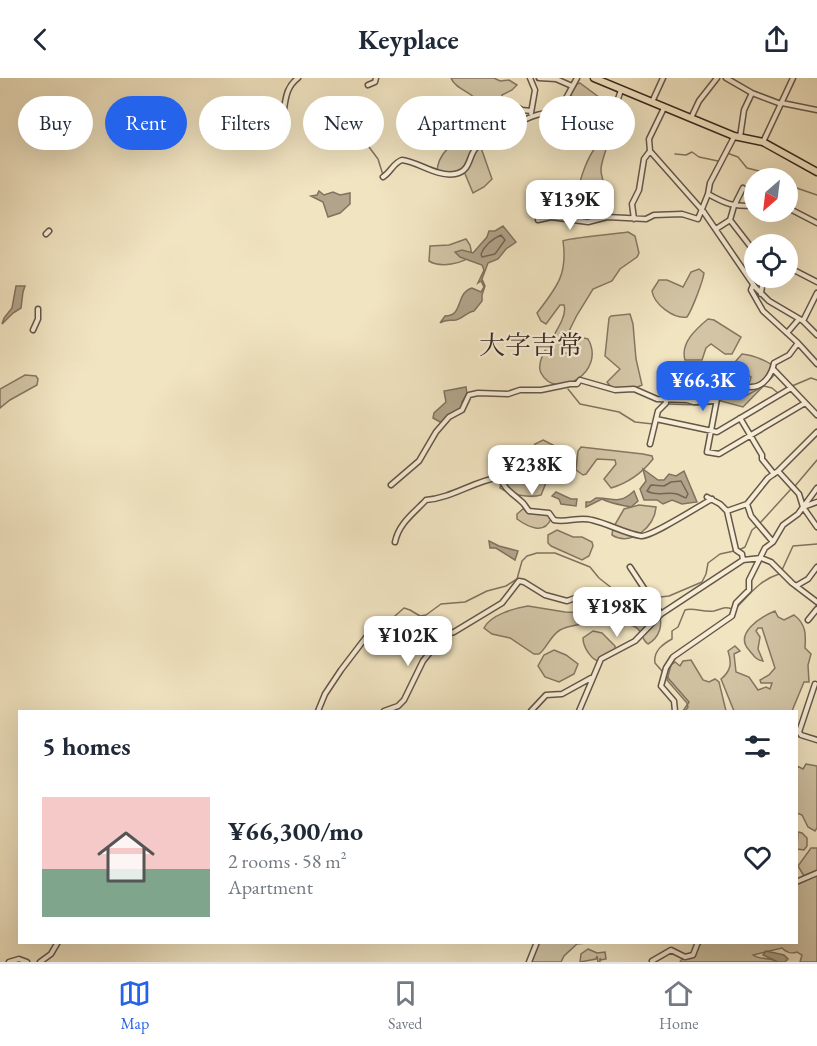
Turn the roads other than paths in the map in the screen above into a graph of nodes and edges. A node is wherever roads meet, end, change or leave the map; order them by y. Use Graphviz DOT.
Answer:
graph roads {
  1 [pos="298,78"];
  2 [pos="376,78"];
  3 [pos="530,78"];
  4 [pos="539,78"];
  5 [pos="577,78"];
  6 [pos="598,78"];
  7 [pos="663,78"];
  8 [pos="717,78"];
  9 [pos="726,78"];
  10 [pos="793,78"];
  11 [pos="368,85"];
  12 [pos="572,86"];
  13 [pos="621,89"];
  14 [pos="752,93"];
  15 [pos="285,96"];
  16 [pos="619,96"];
  17 [pos="652,102"];
  18 [pos="781,103"];
  19 [pos="664,107"];
  20 [pos="817,110"];
  21 [pos="528,116"];
  22 [pos="691,118"];
  23 [pos="737,136"];
  24 [pos="763,142"];
  25 [pos="650,151"];
  26 [pos="817,172"];
  27 [pos="383,177"];
  28 [pos="743,188"];
  29 [pos="708,194"];
  30 [pos="734,206"];
  31 [pos="744,206"];
  32 [pos="703,211"];
  33 [pos="798,213"];
  34 [pos="633,219"];
  35 [pos="538,220"];
  36 [pos="730,220"];
  37 [pos="817,223"];
  38 [pos="716,229"];
  39 [pos="744,238"];
  40 [pos="744,271"];
  41 [pos="798,272"];
  42 [pos="817,282"];
  43 [pos="752,288"];
  44 [pos="756,288"];
  45 [pos="762,288"];
  46 [pos="817,293"];
  47 [pos="761,294"];
  48 [pos="38,309"];
  49 [pos="801,320"];
  50 [pos="33,330"];
  51 [pos="787,333"];
  52 [pos="817,335"];
  53 [pos="798,343"];
  54 [pos="817,364"];
  55 [pos="684,365"];
  56 [pos="773,369"];
  57 [pos="791,388"];
  58 [pos="717,398"];
  59 [pos="666,399"];
  60 [pos="805,403"];
  61 [pos="817,415"];
  62 [pos="740,418"];
  63 [pos="656,419"];
  64 [pos="711,431"];
  65 [pos="817,432"];
  66 [pos="751,435"];
  67 [pos="650,444"];
  68 [pos="778,471"];
  69 [pos="774,474"];
  70 [pos="392,485"];
  71 [pos="817,488"];
  72 [pos="707,497"];
  73 [pos="712,499"];
  74 [pos="817,502"];
  75 [pos="747,504"];
  76 [pos="803,507"];
  77 [pos="727,511"];
  78 [pos="817,528"];
  79 [pos="395,542"];
  80 [pos="773,542"];
  81 [pos="761,558"];
  82 [pos="743,560"];
  83 [pos="630,567"];
  84 [pos="817,567"];
  85 [pos="796,586"];
  86 [pos="652,601"];
  87 [pos="817,602"];
  88 [pos="817,609"];
  89 [pos="661,614"];
  90 [pos="808,620"];
  91 [pos="444,634"];
  92 [pos="592,677"];
  93 [pos="815,684"];
  94 [pos="318,710"];
  95 [pos="387,710"];
  96 [pos="532,710"];
  97 [pos="579,710"];
  98 [pos="675,710"];
  99 [pos="817,740"];
  100 [pos="817,873"];
  101 [pos="798,881"];
  102 [pos="57,944"];
  103 [pos="536,944"];
  104 [pos="697,944"];
  105 [pos="652,961"];
  106 [pos="9,962"];
  107 [pos="27,962"];
  108 [pos="40,962"];
  109 [pos="529,962"];
  1 -- 15 [label="street"];
  2 -- 11 [label="street"];
  3 -- 21 [label="street"];
  4 -- 12 [label="street"];
  5 -- 12 [label="street"];
  6 -- 13 [label="main road"];
  7 -- 17 [label="street"];
  8 -- 22 [label="street"];
  9 -- 14 [label="street"];
  10 -- 18 [label="street"];
  12 -- 21 [label="street"];
  13 -- 16 [label="street"];
  13 -- 17 [label="main road"];
  14 -- 18 [label="street"];
  14 -- 23 [label="street"];
  17 -- 19 [label="main road"];
  18 -- 20 [label="street"];
  18 -- 24 [label="street"];
  19 -- 22 [label="main road"];
  19 -- 25 [label="street"];
  21 -- 27 [label="street"];
  22 -- 23 [label="main road"];
  23 -- 24 [label="main road"];
  23 -- 29 [label="street"];
  24 -- 26 [label="main road"];
  25 -- 32 [label="street"];
  25 -- 34 [label="street"];
  28 -- 30 [label="street"];
  29 -- 30 [label="street"];
  29 -- 32 [label="street"];
  30 -- 31 [label="street"];
  30 -- 36 [label="street"];
  32 -- 34 [label="street"];
  32 -- 38 [label="street"];
  33 -- 37 [label="street"];
  34 -- 35 [label="street"];
  36 -- 38 [label="street"];
  36 -- 39 [label="street"];
  38 -- 40 [label="street"];
  41 -- 42 [label="street"];
  43 -- 51 [label="street"];
  44 -- 47 [label="street"];
  45 -- 47 [label="street"];
  46 -- 49 [label="street"];
  47 -- 49 [label="street"];
  48 -- 50 [label="street"];
  49 -- 51 [label="street"];
  49 -- 52 [label="street"];
  51 -- 53 [label="street"];
  53 -- 54 [label="street"];
  53 -- 56 [label="street"];
  55 -- 59 [label="street"];
  56 -- 57 [label="street"];
  56 -- 58 [label="street"];
  57 -- 60 [label="street"];
  57 -- 62 [label="street"];
  58 -- 59 [label="street"];
  58 -- 64 [label="street"];
  59 -- 63 [label="street"];
  59 -- 70 [label="street"];
  60 -- 61 [label="street"];
  60 -- 66 [label="street"];
  62 -- 64 [label="street"];
  62 -- 66 [label="street"];
  63 -- 64 [label="street"];
  63 -- 67 [label="street"];
  64 -- 66 [label="street"];
  65 -- 68 [label="street"];
  66 -- 69 [label="street"];
  68 -- 69 [label="street"];
  68 -- 76 [label="street"];
  69 -- 75 [label="street"];
  71 -- 76 [label="street"];
  72 -- 73 [label="street"];
  73 -- 77 [label="street"];
  73 -- 79 [label="street"];
  74 -- 76 [label="street"];
  75 -- 77 [label="street"];
  75 -- 80 [label="street"];
  76 -- 78 [label="street"];
  76 -- 80 [label="street"];
  77 -- 82 [label="street"];
  80 -- 81 [label="street"];
  81 -- 82 [label="street"];
  81 -- 85 [label="street"];
  81 -- 98 [label="street"];
  82 -- 89 [label="street"];
  83 -- 86 [label="street"];
  84 -- 85 [label="street"];
  85 -- 87 [label="street"];
  86 -- 89 [label="street"];
  86 -- 91 [label="street"];
  88 -- 90 [label="street"];
  89 -- 92 [label="street"];
  91 -- 94 [label="street"];
  91 -- 95 [label="street"];
  92 -- 96 [label="street"];
  92 -- 97 [label="street"];
  93 -- 99 [label="street"];
  100 -- 101 [label="street"];
  102 -- 108 [label="street"];
  103 -- 109 [label="street"];
  104 -- 105 [label="street"];
  106 -- 107 [label="street"];
}
